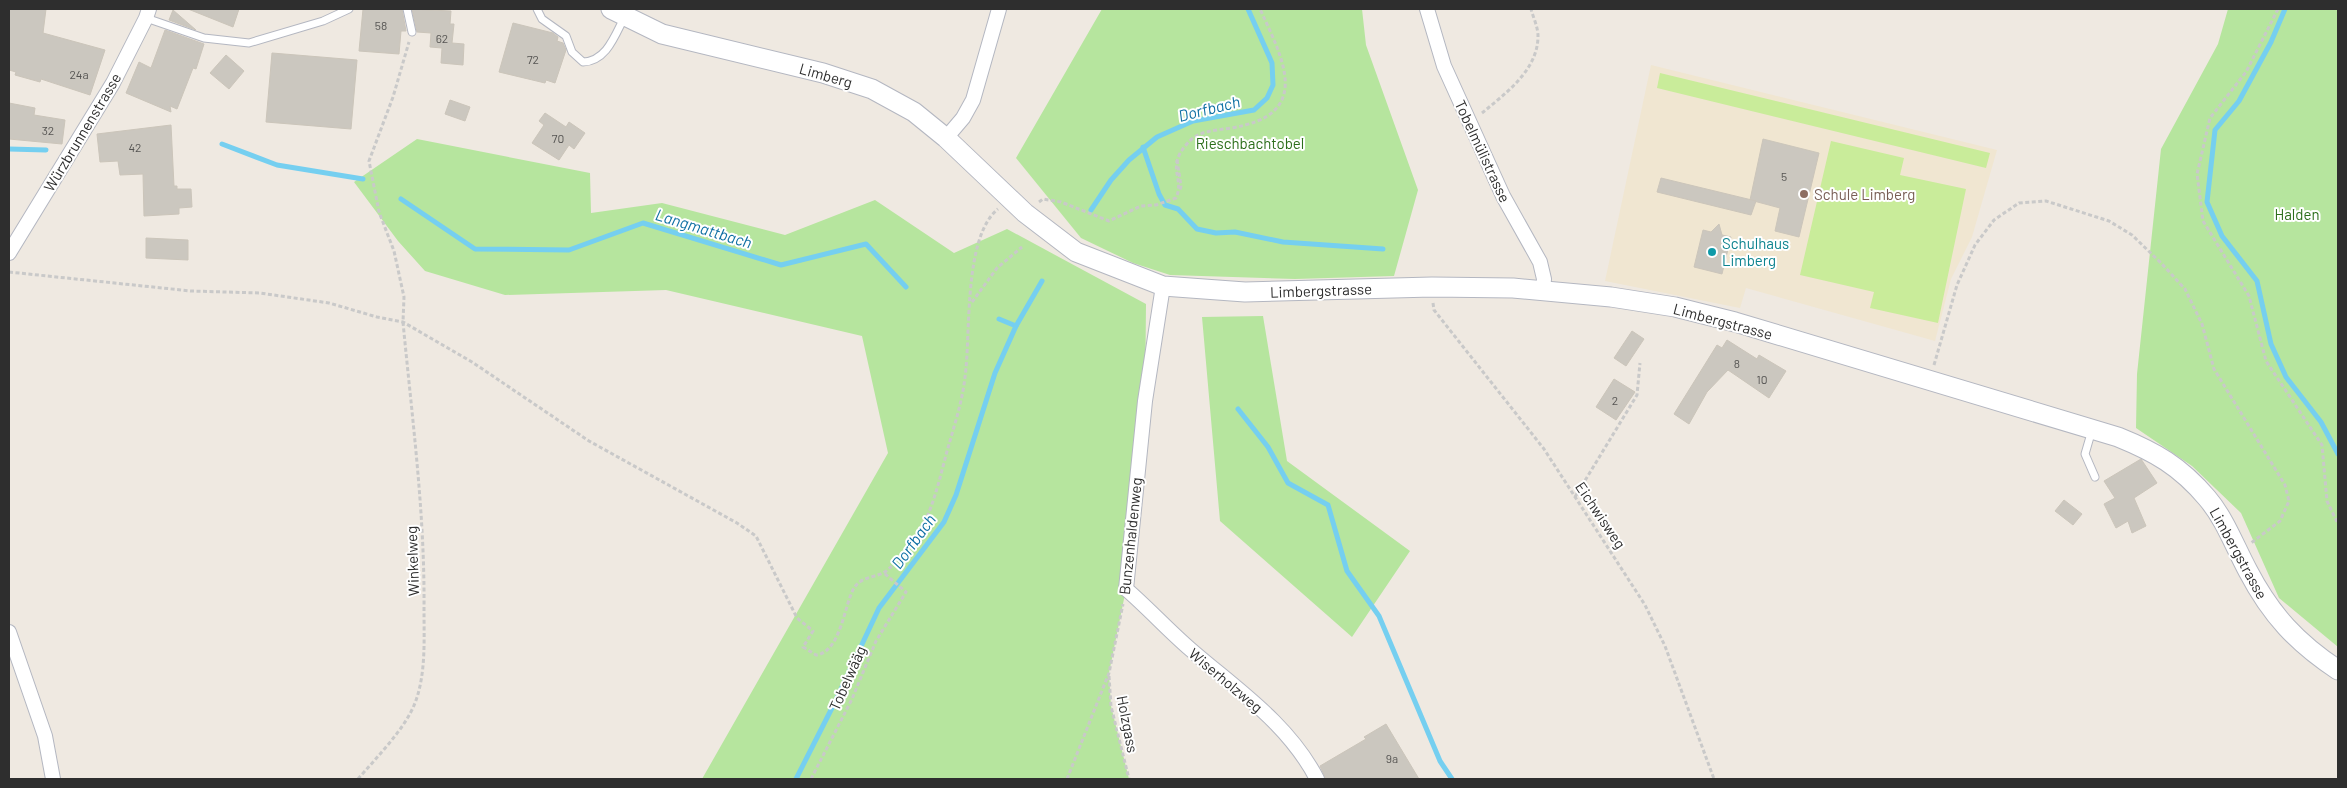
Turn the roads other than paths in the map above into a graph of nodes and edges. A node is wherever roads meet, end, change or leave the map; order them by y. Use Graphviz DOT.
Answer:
graph roads {
  1 [pos="348,9"];
  2 [pos="407,9"];
  3 [pos="537,9"];
  4 [pos="999,9"];
  5 [pos="1428,9"];
  6 [pos="147,13"];
  7 [pos="618,13"];
  8 [pos="412,32"];
  9 [pos="946,138"];
  10 [pos="1010,200"];
  11 [pos="9,253"];
  12 [pos="1163,286"];
  13 [pos="1543,290"];
  14 [pos="2092,429"];
  15 [pos="2095,477"];
  16 [pos="1126,589"];
  17 [pos="9,632"];
  18 [pos="2338,670"];
  19 [pos="53,779"];
  20 [pos="1317,779"];
  1 -- 6 [label="lane"];
  2 -- 8 [label="lane"];
  3 -- 7 [label="lane"];
  4 -- 9 [label="street"];
  5 -- 13 [label="street, Tobelmülistrasse"];
  6 -- 11 [label="street, Würzbrunnenstrasse"];
  7 -- 9 [label="street, Limberg"];
  9 -- 10 [label="street, Limberg"];
  10 -- 12 [label="street, Limbergstrasse"];
  12 -- 13 [label="street, Limbergstrasse"];
  12 -- 16 [label="street, Bunzenhaldenweg"];
  13 -- 14 [label="street, Limbergstrasse"];
  14 -- 15 [label="lane"];
  14 -- 18 [label="street, Limbergstrasse"];
  16 -- 20 [label="street, Wiserholzweg"];
  17 -- 19 [label="street"];
}
